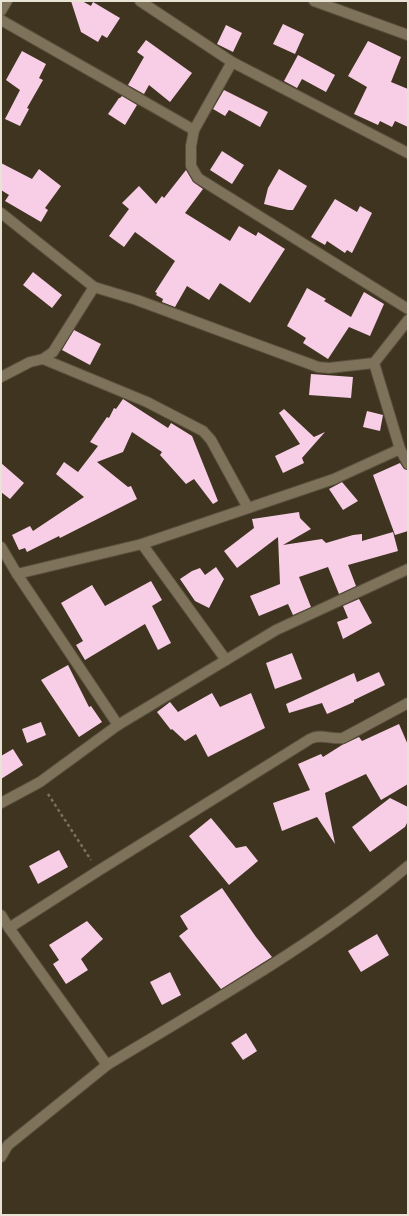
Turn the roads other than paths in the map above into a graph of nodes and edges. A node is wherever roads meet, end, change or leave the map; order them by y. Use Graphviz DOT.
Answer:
graph roads {
  1 [pos="7,1"];
  2 [pos="140,1"];
  3 [pos="314,1"];
  4 [pos="1,11"];
  5 [pos="1,20"];
  6 [pos="408,35"];
  7 [pos="232,62"];
  8 [pos="194,130"];
  9 [pos="408,153"];
  10 [pos="1,213"];
  11 [pos="94,287"];
  12 [pos="408,309"];
  13 [pos="408,320"];
  14 [pos="43,359"];
  15 [pos="374,363"];
  16 [pos="1,377"];
  17 [pos="400,449"];
  18 [pos="408,464"];
  19 [pos="248,508"];
  20 [pos="142,544"];
  21 [pos="1,547"];
  22 [pos="408,569"];
  23 [pos="17,574"];
  24 [pos="226,660"];
  25 [pos="408,703"];
  26 [pos="118,725"];
  27 [pos="1,803"];
  28 [pos="408,866"];
  29 [pos="1,915"];
  30 [pos="9,928"];
  31 [pos="107,1065"];
  32 [pos="1,1157"];
  1 -- 4 [label="lane"];
  2 -- 7 [label="lane"];
  3 -- 6 [label="lane"];
  5 -- 8 [label="lane"];
  7 -- 8 [label="lane"];
  7 -- 9 [label="lane"];
  8 -- 12 [label="lane"];
  10 -- 11 [label="lane"];
  11 -- 14 [label="lane"];
  11 -- 15 [label="lane"];
  13 -- 15 [label="lane"];
  14 -- 16 [label="lane"];
  14 -- 19 [label="lane"];
  15 -- 17 [label="lane"];
  17 -- 18 [label="lane"];
  17 -- 19 [label="lane"];
  19 -- 20 [label="lane"];
  20 -- 23 [label="lane"];
  20 -- 24 [label="lane"];
  21 -- 23 [label="lane"];
  22 -- 24 [label="lane"];
  23 -- 26 [label="lane"];
  24 -- 26 [label="lane"];
  25 -- 30 [label="lane"];
  26 -- 27 [label="lane"];
  28 -- 31 [label="lane"];
  29 -- 30 [label="lane"];
  30 -- 31 [label="lane"];
  31 -- 32 [label="lane"];
}
